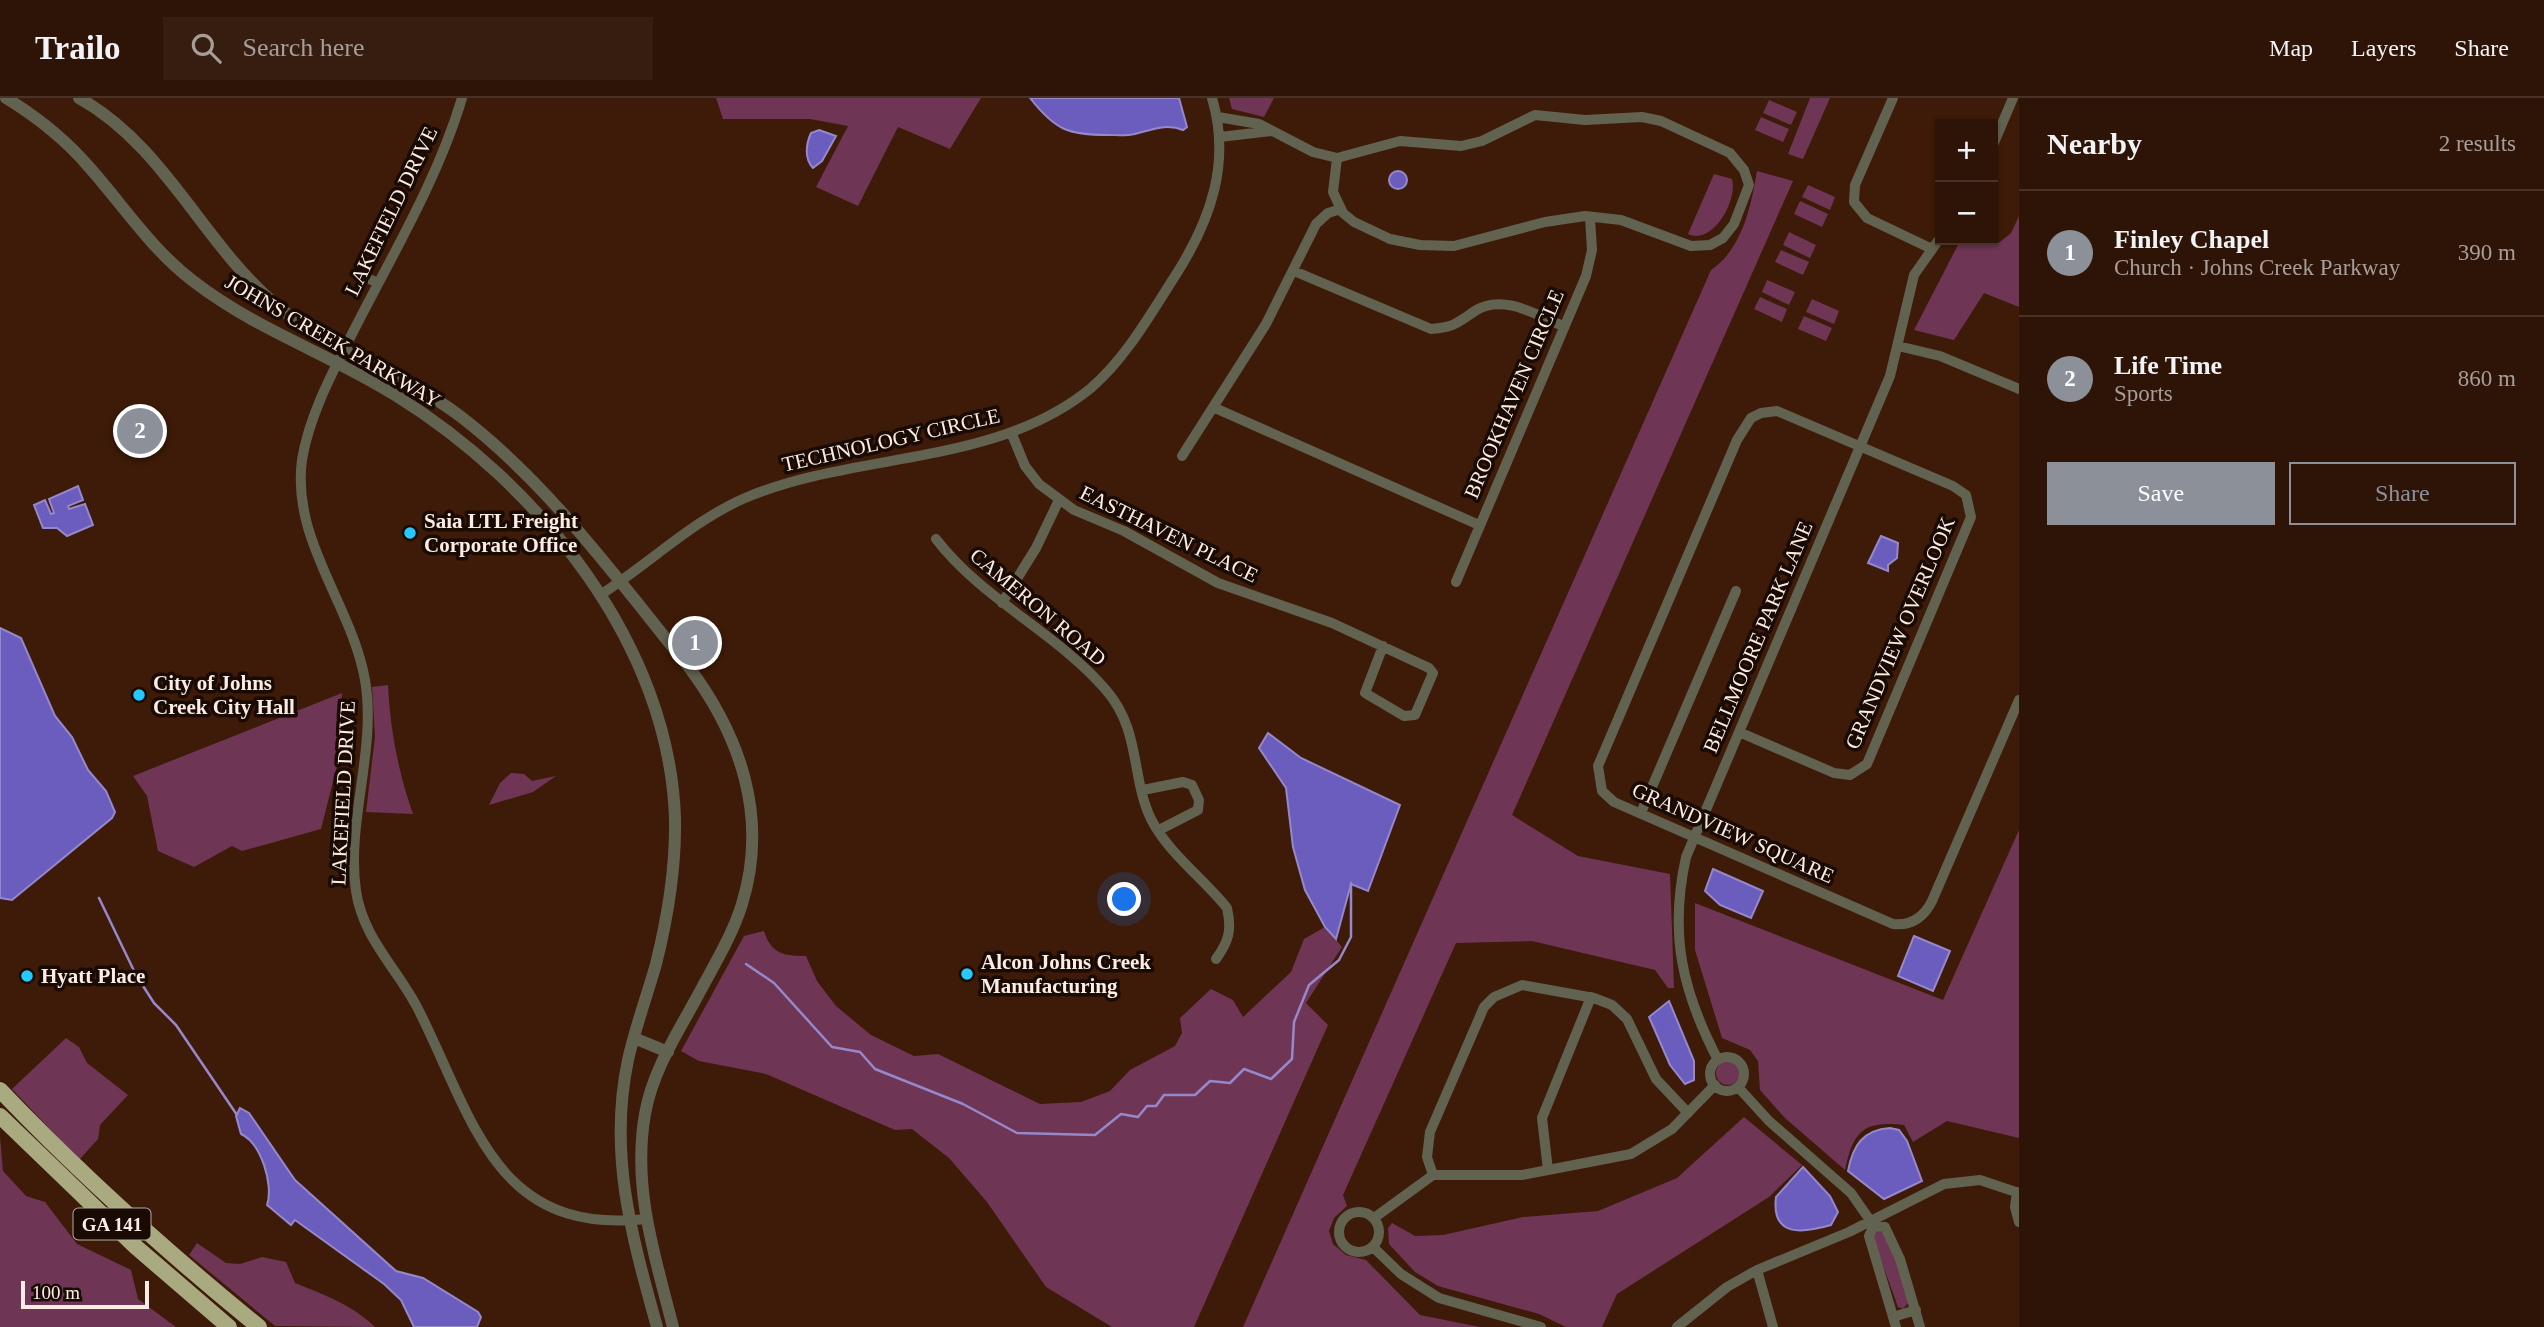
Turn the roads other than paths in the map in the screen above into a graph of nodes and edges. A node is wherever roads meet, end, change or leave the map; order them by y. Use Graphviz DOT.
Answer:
graph roads {
  1 [pos="6,98"];
  2 [pos="79,98"];
  3 [pos="462,98"];
  4 [pos="1213,98"];
  5 [pos="1893,98"];
  6 [pos="2013,98"];
  7 [pos="1218,117"];
  8 [pos="1250,128"];
  9 [pos="1998,133"];
  10 [pos="1220,137"];
  11 [pos="1337,158"];
  12 [pos="1341,209"];
  13 [pos="1590,217"];
  14 [pos="1935,245"];
  15 [pos="1932,249"];
  16 [pos="1294,271"];
  17 [pos="363,276"];
  18 [pos="378,283"];
  19 [pos="1563,326"];
  20 [pos="1898,346"];
  21 [pos="345,349"];
  22 [pos="337,365"];
  23 [pos="2019,389"];
  24 [pos="1215,408"];
  25 [pos="1012,432"];
  26 [pos="1860,446"];
  27 [pos="1182,457"];
  28 [pos="1059,500"];
  29 [pos="1479,525"];
  30 [pos="936,539"];
  31 [pos="1455,582"];
  32 [pos="620,583"];
  33 [pos="1736,591"];
  34 [pos="600,595"];
  35 [pos="1002,603"];
  36 [pos="1383,646"];
  37 [pos="2019,700"];
  38 [pos="1739,732"];
  39 [pos="1143,790"];
  40 [pos="1643,808"];
  41 [pos="1159,830"];
  42 [pos="1693,837"];
  43 [pos="1216,959"];
  44 [pos="1591,997"];
  45 [pos="634,1038"];
  46 [pos="668,1052"];
  47 [pos="1718,1060"];
  48 [pos="1714,1085"];
  49 [pos="1738,1087"];
  50 [pos="0,1090"];
  51 [pos="1688,1113"];
  52 [pos="0,1116"];
  53 [pos="1548,1170"];
  54 [pos="1433,1175"];
  55 [pos="2018,1193"];
  56 [pos="1374,1218"];
  57 [pos="646,1219"];
  58 [pos="628,1221"];
  59 [pos="2019,1222"];
  60 [pos="1873,1223"];
  61 [pos="1373,1247"];
  62 [pos="1756,1270"];
  63 [pos="1916,1310"];
  64 [pos="1895,1322"];
  65 [pos="229,1327"];
  66 [pos="259,1327"];
  67 [pos="657,1327"];
  68 [pos="673,1327"];
  69 [pos="1541,1327"];
  70 [pos="1677,1327"];
  71 [pos="1773,1327"];
  72 [pos="1920,1327"];
  1 -- 22 [label="street, JOHNS CREEK PARKWAY"];
  2 -- 21 [label="street, JOHNS CREEK PARKWAY"];
  3 -- 18 [label="street, LAKEFIELD DRIVE"];
  4 -- 7 [label="street, TECHNOLOGY CIRCLE"];
  5 -- 15 [label="street"];
  6 -- 9 [label="street"];
  7 -- 8 [label="street"];
  7 -- 10 [label="street, TECHNOLOGY CIRCLE"];
  8 -- 10 [label="street"];
  8 -- 11 [label="street"];
  10 -- 25 [label="street, TECHNOLOGY CIRCLE"];
  11 -- 12 [label="street"];
  11 -- 13 [label="street"];
  12 -- 13 [label="street"];
  12 -- 16 [label="street"];
  13 -- 19 [label="street, BROOKHAVEN CIRCLE"];
  14 -- 15 [label="street, BELLMOORE PARK LANE"];
  15 -- 20 [label="street, BELLMOORE PARK LANE"];
  16 -- 19 [label="street"];
  16 -- 24 [label="street"];
  17 -- 18 [label="street"];
  18 -- 21 [label="street, LAKEFIELD DRIVE"];
  19 -- 29 [label="street, BROOKHAVEN CIRCLE"];
  20 -- 23 [label="street"];
  20 -- 26 [label="street, BELLMOORE PARK LANE"];
  21 -- 22 [label="street, LAKEFIELD DRIVE"];
  21 -- 32 [label="street, JOHNS CREEK PARKWAY"];
  22 -- 34 [label="street, JOHNS CREEK PARKWAY"];
  22 -- 58 [label="street, LAKEFIELD DRIVE"];
  24 -- 27 [label="street"];
  24 -- 29 [label="street"];
  25 -- 28 [label="street, EASTHAVEN PLACE"];
  25 -- 32 [label="street, TECHNOLOGY CIRCLE"];
  26 -- 38 [label="street, BELLMOORE PARK LANE"];
  26 -- 38 [label="street, GRANDVIEW OVERLOOK"];
  26 -- 42 [label="street, GRANDVIEW SQUARE"];
  28 -- 35 [label="street"];
  28 -- 36 [label="street, EASTHAVEN PLACE"];
  29 -- 31 [label="street, BROOKHAVEN CIRCLE"];
  30 -- 35 [label="street, CAMERON ROAD"];
  32 -- 34 [label="street, TECHNOLOGY CIRCLE"];
  32 -- 46 [label="street, JOHNS CREEK PARKWAY"];
  33 -- 40 [label="street"];
  34 -- 45 [label="street, JOHNS CREEK PARKWAY"];
  35 -- 39 [label="street, CAMERON ROAD"];
  36 -- 36 [label="street, EASTHAVEN PLACE"];
  37 -- 42 [label="street, GRANDVIEW SQUARE"];
  38 -- 42 [label="street, BELLMOORE PARK LANE"];
  39 -- 41 [label="street, CAMERON ROAD"];
  39 -- 41 [label="street"];
  41 -- 43 [label="street, CAMERON ROAD"];
  42 -- 47 [label="street, BELLMOORE PARK LANE"];
  44 -- 51 [label="street"];
  44 -- 53 [label="street"];
  44 -- 54 [label="street"];
  45 -- 46 [label="street"];
  45 -- 58 [label="street, JOHNS CREEK PARKWAY"];
  46 -- 57 [label="street, JOHNS CREEK PARKWAY"];
  47 -- 48 [label="street"];
  47 -- 49 [label="street"];
  48 -- 49 [label="street"];
  48 -- 51 [label="street"];
  49 -- 60 [label="street"];
  50 -- 66 [label="highway, GA 141"];
  51 -- 53 [label="street"];
  52 -- 65 [label="highway, GA 141"];
  53 -- 54 [label="street"];
  54 -- 56 [label="street"];
  55 -- 59 [label="street"];
  55 -- 60 [label="street"];
  56 -- 61 [label="street"];
  56 -- 61 [label="street"];
  57 -- 58 [label="street, LAKEFIELD DRIVE"];
  57 -- 68 [label="street, JOHNS CREEK PARKWAY"];
  58 -- 67 [label="street, JOHNS CREEK PARKWAY"];
  60 -- 62 [label="street"];
  60 -- 63 [label="street"];
  60 -- 64 [label="street"];
  61 -- 69 [label="street"];
  62 -- 70 [label="street"];
  62 -- 71 [label="street"];
  63 -- 64 [label="street"];
  63 -- 72 [label="street"];
}
